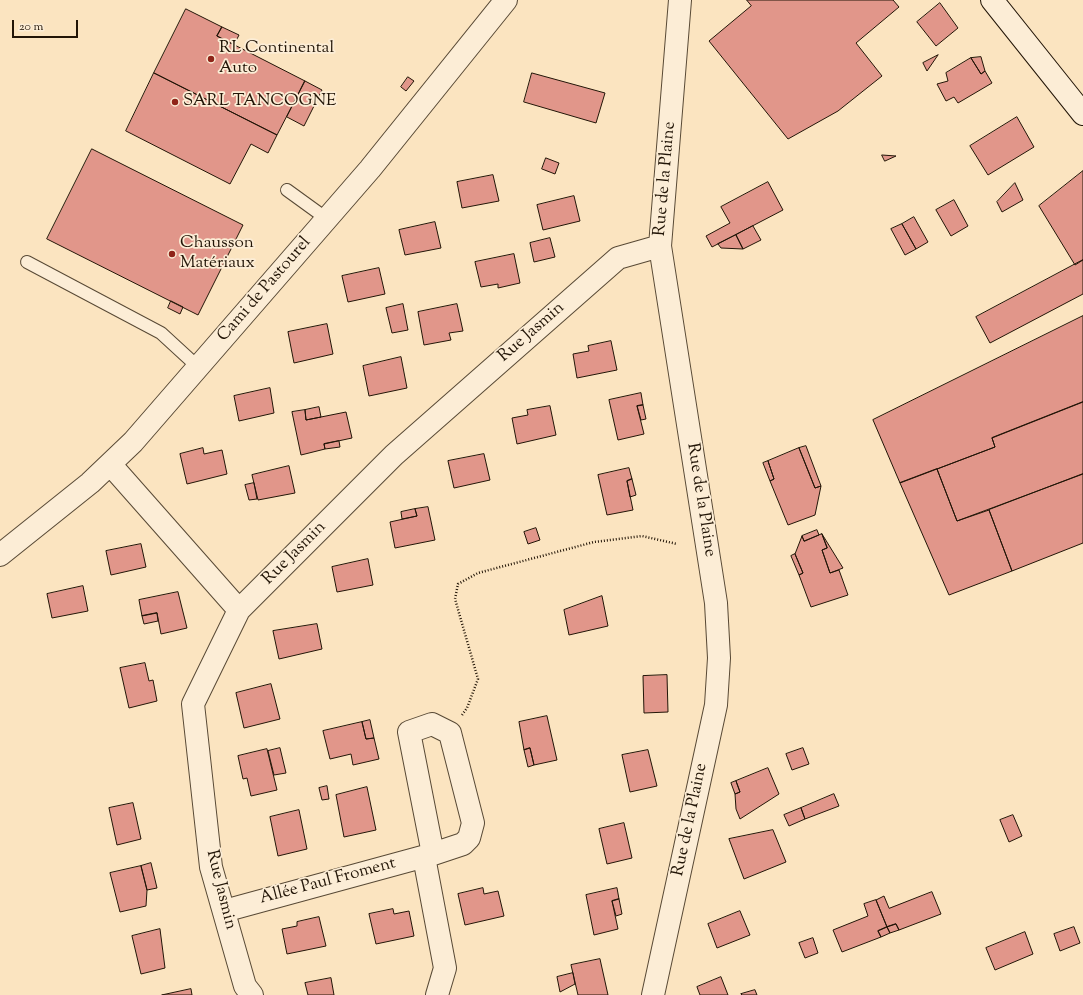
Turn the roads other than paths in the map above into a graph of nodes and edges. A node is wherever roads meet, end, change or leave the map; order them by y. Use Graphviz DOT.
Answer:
graph roads {
  1 [pos="506,0"];
  2 [pos="680,0"];
  3 [pos="992,0"];
  4 [pos="1083,114"];
  5 [pos="287,190"];
  6 [pos="327,220"];
  7 [pos="660,246"];
  8 [pos="27,262"];
  9 [pos="198,367"];
  10 [pos="110,464"];
  11 [pos="0,555"];
  12 [pos="239,610"];
  13 [pos="429,855"];
  14 [pos="224,911"];
  15 [pos="252,995"];
  16 [pos="437,995"];
  17 [pos="653,995"];
  1 -- 6 [label="street, Cami de Pastourel"];
  2 -- 7 [label="street, Rue de la Plaine"];
  3 -- 4 [label="street"];
  5 -- 6 [label="lane"];
  6 -- 9 [label="street, Cami de Pastourel"];
  7 -- 12 [label="street, Rue Jasmin"];
  7 -- 17 [label="street, Rue de la Plaine"];
  8 -- 9 [label="lane"];
  9 -- 10 [label="street, Cami de Pastourel"];
  10 -- 11 [label="street, Cami de Pastourel"];
  10 -- 12 [label="street"];
  12 -- 14 [label="street, Rue Jasmin"];
  13 -- 13 [label="street, Allée Paul Froment"];
  13 -- 14 [label="street, Allée Paul Froment"];
  13 -- 16 [label="street"];
  14 -- 15 [label="street, Rue Jasmin"];
}
